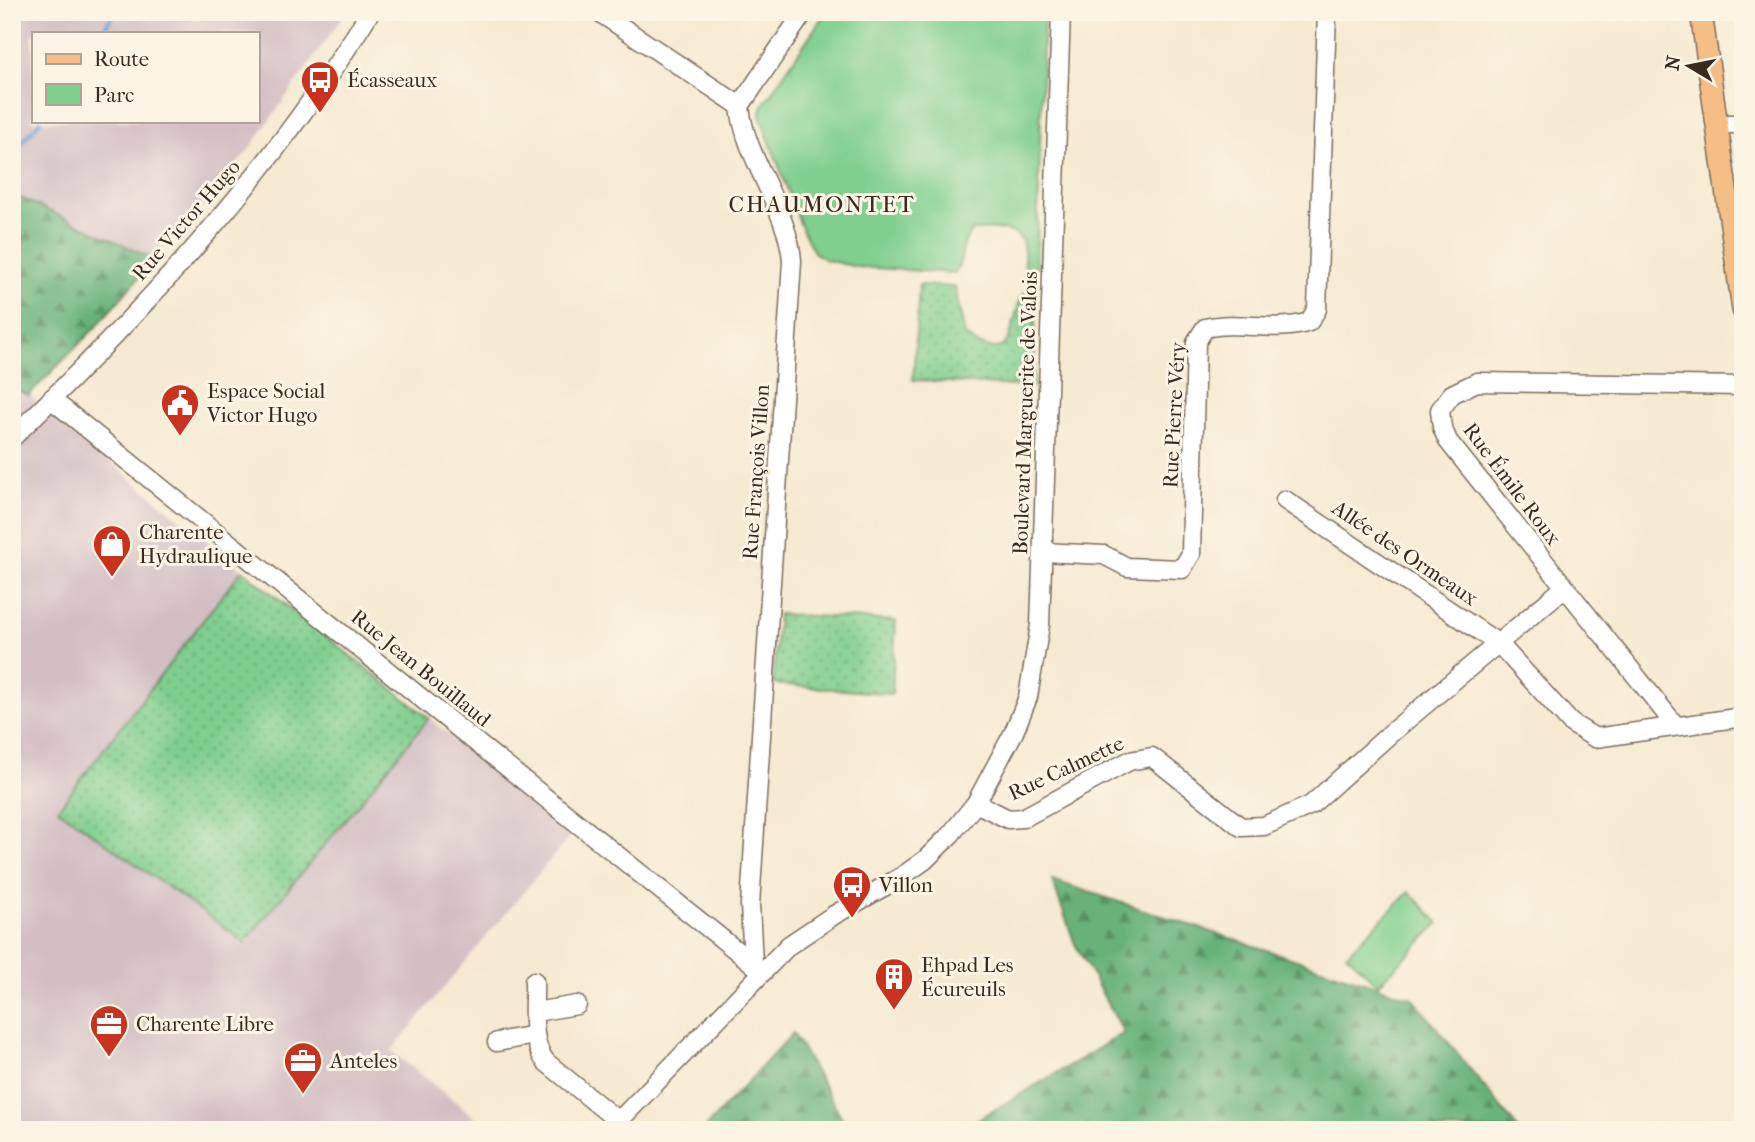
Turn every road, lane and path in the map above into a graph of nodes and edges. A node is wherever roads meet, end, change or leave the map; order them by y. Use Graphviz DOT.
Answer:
graph roads {
  1 [pos="370,12"];
  2 [pos="599,12"];
  3 [pos="804,12"];
  4 [pos="1061,12"];
  5 [pos="1327,12"];
  6 [pos="1701,12"];
  7 [pos="740,106"];
  8 [pos="1716,124"];
  9 [pos="1743,124"];
  10 [pos="1743,310"];
  11 [pos="1743,386"];
  12 [pos="51,398"];
  13 [pos="12,438"];
  14 [pos="1285,500"];
  15 [pos="1043,552"];
  16 [pos="1564,588"];
  17 [pos="1499,644"];
  18 [pos="1743,717"];
  19 [pos="1676,726"];
  20 [pos="976,803"];
  21 [pos="758,967"];
  22 [pos="534,981"];
  23 [pos="577,1005"];
  24 [pos="535,1013"];
  25 [pos="535,1035"];
  26 [pos="497,1042"];
  27 [pos="614,1126"];
  1 -- 12 [label="street, Rue Victor Hugo"];
  2 -- 7 [label="street"];
  3 -- 7 [label="street"];
  4 -- 15 [label="street, Boulevard Marguerite de Valois"];
  5 -- 15 [label="street, Rue Pierre Véry"];
  6 -- 8 [label="main road"];
  7 -- 21 [label="street, Rue François Villon"];
  8 -- 9 [label="street"];
  8 -- 10 [label="main road"];
  11 -- 16 [label="street, Rue Émile Roux"];
  12 -- 13 [label="street, Rue Victor Hugo"];
  12 -- 21 [label="street, Rue Jean Bouillaud"];
  14 -- 17 [label="street, Allée des Ormeaux"];
  15 -- 20 [label="street, Boulevard Marguerite de Valois"];
  16 -- 17 [label="street, Rue Calmette"];
  16 -- 19 [label="street, Rue Émile Roux"];
  17 -- 19 [label="street, Allée des Ormeaux"];
  17 -- 20 [label="street, Rue Calmette"];
  18 -- 19 [label="street, Allée des Ormeaux"];
  20 -- 21 [label="street"];
  21 -- 27 [label="street"];
  22 -- 24 [label="street"];
  23 -- 24 [label="street"];
  24 -- 25 [label="street"];
  25 -- 26 [label="street"];
  25 -- 27 [label="street"];
}
